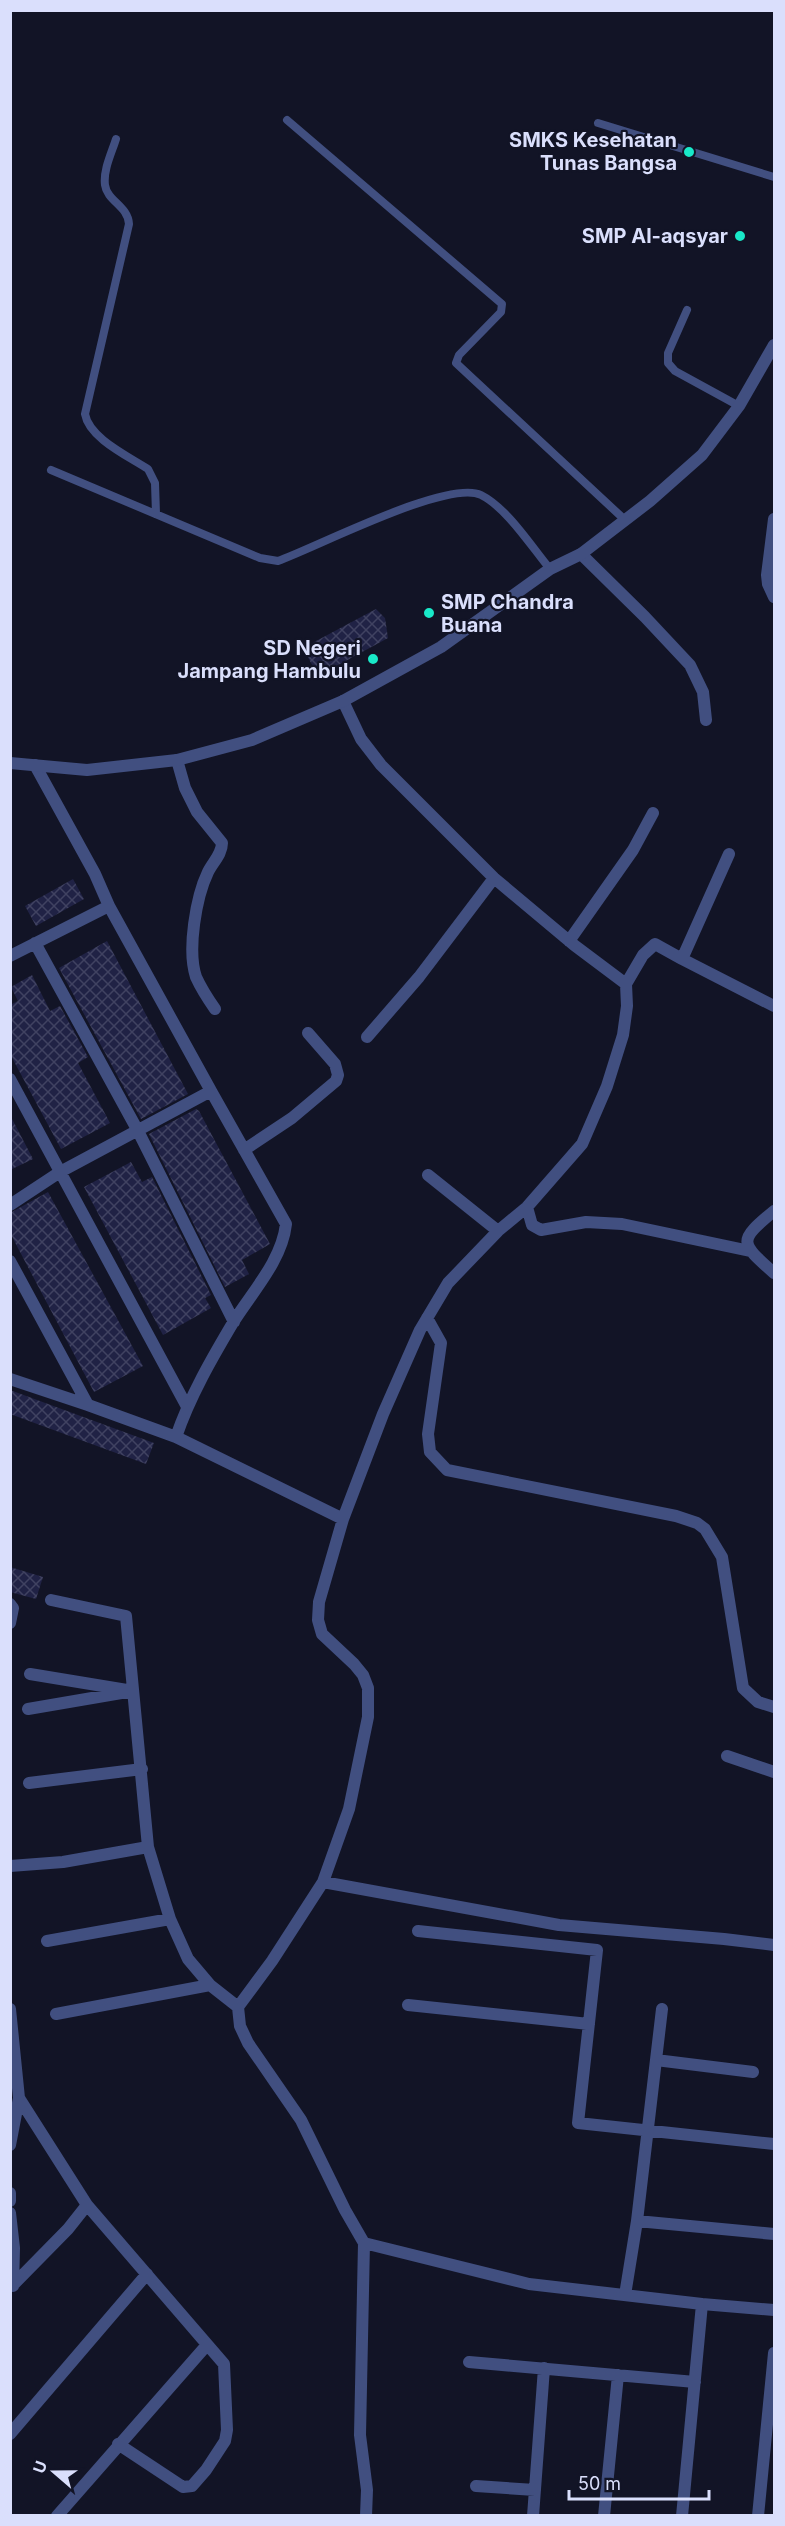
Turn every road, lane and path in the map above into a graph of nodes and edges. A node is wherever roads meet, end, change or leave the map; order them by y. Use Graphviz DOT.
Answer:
graph roads {
  1 [pos="288,120"];
  2 [pos="598,123"];
  3 [pos="116,138"];
  4 [pos="774,177"];
  5 [pos="687,310"];
  6 [pos="774,345"];
  7 [pos="739,406"];
  8 [pos="51,470"];
  9 [pos="156,514"];
  10 [pos="774,519"];
  11 [pos="625,520"];
  12 [pos="581,554"];
  13 [pos="550,569"];
  14 [pos="774,597"];
  15 [pos="343,701"];
  16 [pos="706,720"];
  17 [pos="177,760"];
  18 [pos="10,764"];
  19 [pos="35,765"];
  20 [pos="653,813"];
  21 [pos="729,854"];
  22 [pos="494,878"];
  23 [pos="109,906"];
  24 [pos="569,941"];
  25 [pos="34,943"];
  26 [pos="10,956"];
  27 [pos="682,958"];
  28 [pos="626,984"];
  29 [pos="774,1006"];
  30 [pos="215,1009"];
  31 [pos="308,1033"];
  32 [pos="367,1037"];
  33 [pos="10,1079"];
  34 [pos="211,1091"];
  35 [pos="138,1131"];
  36 [pos="244,1150"];
  37 [pos="60,1172"];
  38 [pos="428,1176"];
  39 [pos="10,1205"];
  40 [pos="527,1208"];
  41 [pos="774,1211"];
  42 [pos="498,1231"];
  43 [pos="750,1251"];
  44 [pos="10,1261"];
  45 [pos="774,1273"];
  46 [pos="427,1318"];
  47 [pos="234,1322"];
  48 [pos="10,1378"];
  49 [pos="88,1404"];
  50 [pos="186,1406"];
  51 [pos="176,1437"];
  52 [pos="343,1519"];
  53 [pos="51,1600"];
  54 [pos="10,1604"];
  55 [pos="10,1623"];
  56 [pos="30,1674"];
  57 [pos="133,1691"];
  58 [pos="774,1707"];
  59 [pos="28,1709"];
  60 [pos="727,1756"];
  61 [pos="142,1769"];
  62 [pos="774,1772"];
  63 [pos="29,1783"];
  64 [pos="148,1847"];
  65 [pos="10,1866"];
  66 [pos="323,1882"];
  67 [pos="171,1919"];
  68 [pos="418,1931"];
  69 [pos="47,1941"];
  70 [pos="774,1945"];
  71 [pos="210,1985"];
  72 [pos="408,2005"];
  73 [pos="238,2007"];
  74 [pos="662,2008"];
  75 [pos="10,2009"];
  76 [pos="56,2014"];
  77 [pos="589,2024"];
  78 [pos="656,2060"];
  79 [pos="753,2072"];
  80 [pos="19,2098"];
  81 [pos="648,2130"];
  82 [pos="774,2144"];
  83 [pos="10,2145"];
  84 [pos="10,2193"];
  85 [pos="10,2201"];
  86 [pos="87,2205"];
  87 [pos="10,2213"];
  88 [pos="637,2221"];
  89 [pos="774,2234"];
  90 [pos="364,2243"];
  91 [pos="147,2274"];
  92 [pos="12,2287"];
  93 [pos="625,2295"];
  94 [pos="702,2304"];
  95 [pos="774,2310"];
  96 [pos="206,2346"];
  97 [pos="774,2353"];
  98 [pos="469,2362"];
  99 [pos="544,2368"];
  100 [pos="618,2375"];
  101 [pos="695,2382"];
  102 [pos="10,2434"];
  103 [pos="118,2444"];
  104 [pos="476,2486"];
  105 [pos="535,2490"];
  106 [pos="57,2516"];
  107 [pos="366,2516"];
  108 [pos="533,2516"];
  109 [pos="604,2516"];
  110 [pos="682,2516"];
  111 [pos="758,2516"];
  1 -- 11 [label="lane"];
  2 -- 4 [label="lane"];
  3 -- 9 [label="lane"];
  5 -- 7 [label="lane"];
  6 -- 7 [label="street"];
  7 -- 11 [label="street"];
  8 -- 9 [label="lane"];
  9 -- 13 [label="lane"];
  10 -- 14 [label="street"];
  11 -- 12 [label="street"];
  12 -- 13 [label="street"];
  12 -- 16 [label="street"];
  13 -- 15 [label="street"];
  15 -- 17 [label="street"];
  15 -- 22 [label="street"];
  17 -- 19 [label="street"];
  17 -- 30 [label="street"];
  18 -- 19 [label="street"];
  19 -- 23 [label="street"];
  20 -- 24 [label="street"];
  21 -- 27 [label="street"];
  22 -- 24 [label="street"];
  22 -- 32 [label="street"];
  23 -- 25 [label="street"];
  23 -- 34 [label="street"];
  24 -- 28 [label="street"];
  25 -- 26 [label="street"];
  25 -- 35 [label="street"];
  27 -- 28 [label="street"];
  27 -- 29 [label="street"];
  28 -- 40 [label="street"];
  31 -- 36 [label="street"];
  33 -- 37 [label="street"];
  34 -- 35 [label="street"];
  34 -- 36 [label="street"];
  35 -- 37 [label="street"];
  35 -- 47 [label="street"];
  36 -- 47 [label="street"];
  37 -- 39 [label="street"];
  37 -- 50 [label="street"];
  38 -- 42 [label="street"];
  40 -- 42 [label="street"];
  40 -- 43 [label="street"];
  41 -- 43 [label="street"];
  42 -- 46 [label="street"];
  43 -- 45 [label="street"];
  44 -- 49 [label="street"];
  46 -- 52 [label="street"];
  46 -- 58 [label="street"];
  47 -- 50 [label="street"];
  48 -- 49 [label="street"];
  49 -- 51 [label="street"];
  50 -- 51 [label="street"];
  51 -- 52 [label="street"];
  52 -- 66 [label="street"];
  53 -- 57 [label="street"];
  54 -- 55 [label="street"];
  56 -- 57 [label="street"];
  57 -- 59 [label="street"];
  57 -- 61 [label="street"];
  60 -- 62 [label="street"];
  61 -- 63 [label="street"];
  61 -- 64 [label="street"];
  64 -- 65 [label="street"];
  64 -- 67 [label="street"];
  66 -- 70 [label="street"];
  66 -- 73 [label="street"];
  67 -- 69 [label="street"];
  67 -- 71 [label="street"];
  68 -- 77 [label="street"];
  71 -- 73 [label="street"];
  71 -- 76 [label="street"];
  72 -- 77 [label="street"];
  73 -- 90 [label="street"];
  74 -- 78 [label="street"];
  75 -- 80 [label="street"];
  77 -- 81 [label="street"];
  78 -- 79 [label="street"];
  78 -- 81 [label="street"];
  80 -- 83 [label="street"];
  80 -- 86 [label="street"];
  81 -- 82 [label="street"];
  81 -- 88 [label="street"];
  84 -- 85 [label="street"];
  86 -- 91 [label="street"];
  86 -- 92 [label="street"];
  87 -- 92 [label="street"];
  88 -- 89 [label="street"];
  88 -- 93 [label="street"];
  90 -- 93 [label="street"];
  90 -- 107 [label="street"];
  91 -- 96 [label="street"];
  91 -- 102 [label="street"];
  93 -- 94 [label="street"];
  94 -- 95 [label="street"];
  94 -- 101 [label="street"];
  96 -- 103 [label="street"];
  96 -- 103 [label="street"];
  97 -- 111 [label="street"];
  98 -- 99 [label="street"];
  99 -- 100 [label="street"];
  99 -- 105 [label="street"];
  100 -- 101 [label="street"];
  100 -- 109 [label="street"];
  101 -- 110 [label="street"];
  103 -- 106 [label="street"];
  104 -- 105 [label="street"];
  105 -- 108 [label="street"];
}
